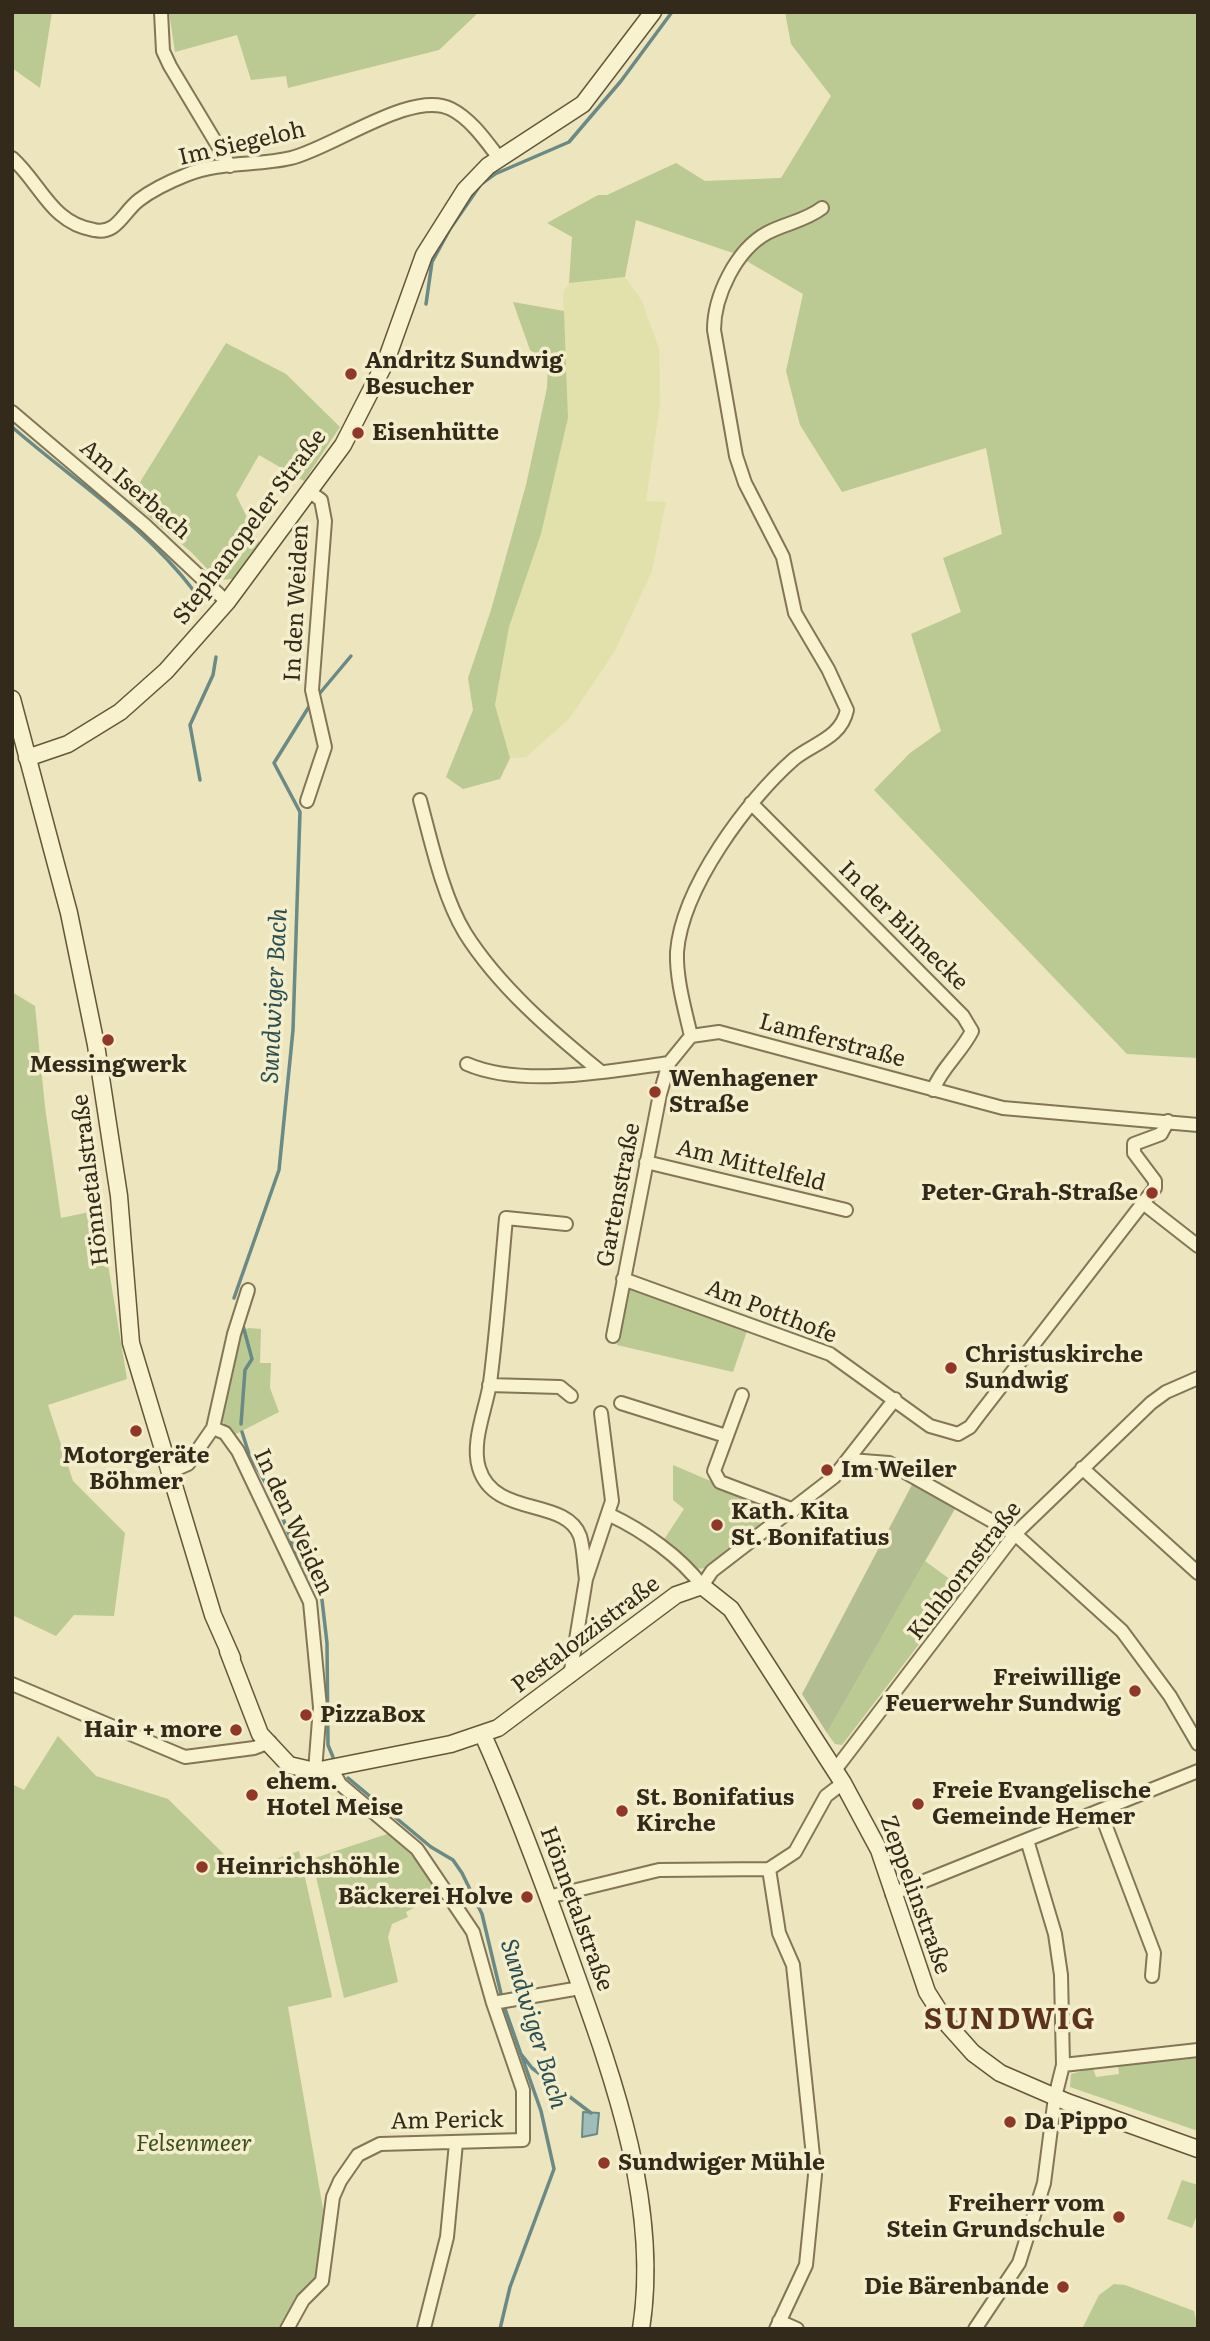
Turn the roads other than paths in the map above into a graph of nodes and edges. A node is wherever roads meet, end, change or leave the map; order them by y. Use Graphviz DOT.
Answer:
graph roads {
  1 [pos="162,12"];
  2 [pos="653,12"];
  3 [pos="499,158"];
  4 [pos="12,159"];
  5 [pos="230,166"];
  6 [pos="822,208"];
  7 [pos="12,412"];
  8 [pos="310,492"];
  9 [pos="227,602"];
  10 [pos="12,699"];
  11 [pos="27,758"];
  12 [pos="420,800"];
  13 [pos="307,801"];
  14 [pos="751,803"];
  15 [pos="691,1036"];
  16 [pos="669,1063"];
  17 [pos="467,1064"];
  18 [pos="601,1072"];
  19 [pos="933,1090"];
  20 [pos="1168,1121"];
  21 [pos="1198,1125"];
  22 [pos="646,1162"];
  23 [pos="1143,1203"];
  24 [pos="846,1210"];
  25 [pos="566,1224"];
  26 [pos="1198,1246"];
  27 [pos="623,1279"];
  28 [pos="248,1290"];
  29 [pos="613,1336"];
  30 [pos="1198,1378"];
  31 [pos="489,1385"];
  32 [pos="742,1395"];
  33 [pos="571,1396"];
  34 [pos="895,1399"];
  35 [pos="621,1403"];
  36 [pos="601,1413"];
  37 [pos="213,1428"];
  38 [pos="726,1436"];
  39 [pos="850,1460"];
  40 [pos="1082,1468"];
  41 [pos="170,1472"];
  42 [pos="794,1510"];
  43 [pos="610,1515"];
  44 [pos="1015,1534"];
  45 [pos="1198,1573"];
  46 [pos="586,1579"];
  47 [pos="702,1586"];
  48 [pos="570,1676"];
  49 [pos="12,1684"];
  50 [pos="483,1735"];
  51 [pos="270,1742"];
  52 [pos="1198,1744"];
  53 [pos="323,1770"];
  54 [pos="1198,1771"];
  55 [pos="839,1776"];
  56 [pos="1100,1811"];
  57 [pos="1027,1840"];
  58 [pos="769,1869"];
  59 [pos="892,1894"];
  60 [pos="548,1897"];
  61 [pos="1152,1976"];
  62 [pos="580,1988"];
  63 [pos="499,2001"];
  64 [pos="1198,2050"];
  65 [pos="1063,2065"];
  66 [pos="1055,2097"];
  67 [pos="456,2143"];
  68 [pos="1198,2149"];
  69 [pos="778,2325"];
  70 [pos="424,2328"];
  71 [pos="287,2329"];
  72 [pos="641,2329"];
  73 [pos="797,2329"];
  74 [pos="975,2329"];
  1 -- 5 [label="street"];
  2 -- 3 [label="street, Stephanopeler Straße"];
  3 -- 5 [label="street, Im Siegeloh"];
  3 -- 8 [label="street, Stephanopeler Straße"];
  4 -- 5 [label="street, Im Siegeloh"];
  6 -- 14 [label="street"];
  7 -- 9 [label="street, Am Iserbach"];
  8 -- 9 [label="street, Stephanopeler Straße"];
  8 -- 13 [label="street, In den Weiden"];
  9 -- 11 [label="street, Stephanopeler Straße"];
  10 -- 11 [label="street, Hönnetalstraße"];
  11 -- 41 [label="street, Hönnetalstraße"];
  12 -- 18 [label="street"];
  14 -- 15 [label="street"];
  14 -- 19 [label="street, In der Bilmecke"];
  15 -- 16 [label="street"];
  15 -- 19 [label="street, Lamferstraße"];
  16 -- 18 [label="street"];
  16 -- 22 [label="street, Gartenstraße"];
  17 -- 18 [label="street"];
  19 -- 20 [label="street, Lamferstraße"];
  20 -- 21 [label="street, Lamferstraße"];
  20 -- 23 [label="street"];
  22 -- 24 [label="street, Am Mittelfeld"];
  22 -- 27 [label="street, Gartenstraße"];
  23 -- 26 [label="street"];
  23 -- 34 [label="street"];
  25 -- 31 [label="street, Gartenstraße"];
  27 -- 29 [label="street, Gartenstraße"];
  27 -- 34 [label="street, Am Potthofe"];
  28 -- 37 [label="street"];
  30 -- 40 [label="street, Kuhbornstraße"];
  31 -- 33 [label="street"];
  31 -- 46 [label="street, Gartenstraße"];
  32 -- 38 [label="street"];
  34 -- 39 [label="street, Pestalozzistraße"];
  35 -- 38 [label="street"];
  36 -- 43 [label="street, Gartenstraße"];
  37 -- 41 [label="street"];
  37 -- 53 [label="street, In den Weiden"];
  38 -- 42 [label="street"];
  39 -- 42 [label="street, Pestalozzistraße"];
  39 -- 44 [label="street"];
  40 -- 44 [label="street, Kuhbornstraße"];
  40 -- 45 [label="street"];
  41 -- 51 [label="street, Hönnetalstraße"];
  42 -- 47 [label="street, Pestalozzistraße"];
  43 -- 46 [label="street, Gartenstraße"];
  43 -- 47 [label="street"];
  44 -- 52 [label="street"];
  44 -- 55 [label="street, Kuhbornstraße"];
  46 -- 48 [label="street, Gartenstraße"];
  47 -- 48 [label="street, Pestalozzistraße"];
  47 -- 55 [label="street, Zeppelinstraße"];
  48 -- 50 [label="street, Pestalozzistraße"];
  49 -- 51 [label="street"];
  50 -- 53 [label="street"];
  50 -- 60 [label="street, Hönnetalstraße"];
  51 -- 53 [label="street, Hönnetalstraße"];
  53 -- 63 [label="street"];
  54 -- 56 [label="street"];
  55 -- 58 [label="street, Kuhbornstraße"];
  55 -- 59 [label="street, Zeppelinstraße"];
  56 -- 57 [label="street"];
  56 -- 61 [label="street"];
  57 -- 59 [label="street"];
  57 -- 65 [label="street"];
  58 -- 60 [label="street"];
  58 -- 69 [label="street"];
  59 -- 66 [label="street, Zeppelinstraße"];
  60 -- 62 [label="street, Hönnetalstraße"];
  62 -- 63 [label="street"];
  62 -- 72 [label="street, Hönnetalstraße"];
  63 -- 67 [label="street, Am Perick"];
  64 -- 65 [label="street"];
  65 -- 66 [label="street"];
  66 -- 68 [label="street, Zeppelinstraße"];
  66 -- 74 [label="street"];
  67 -- 70 [label="street"];
  67 -- 71 [label="street, Am Perick"];
  69 -- 73 [label="street"];
}
